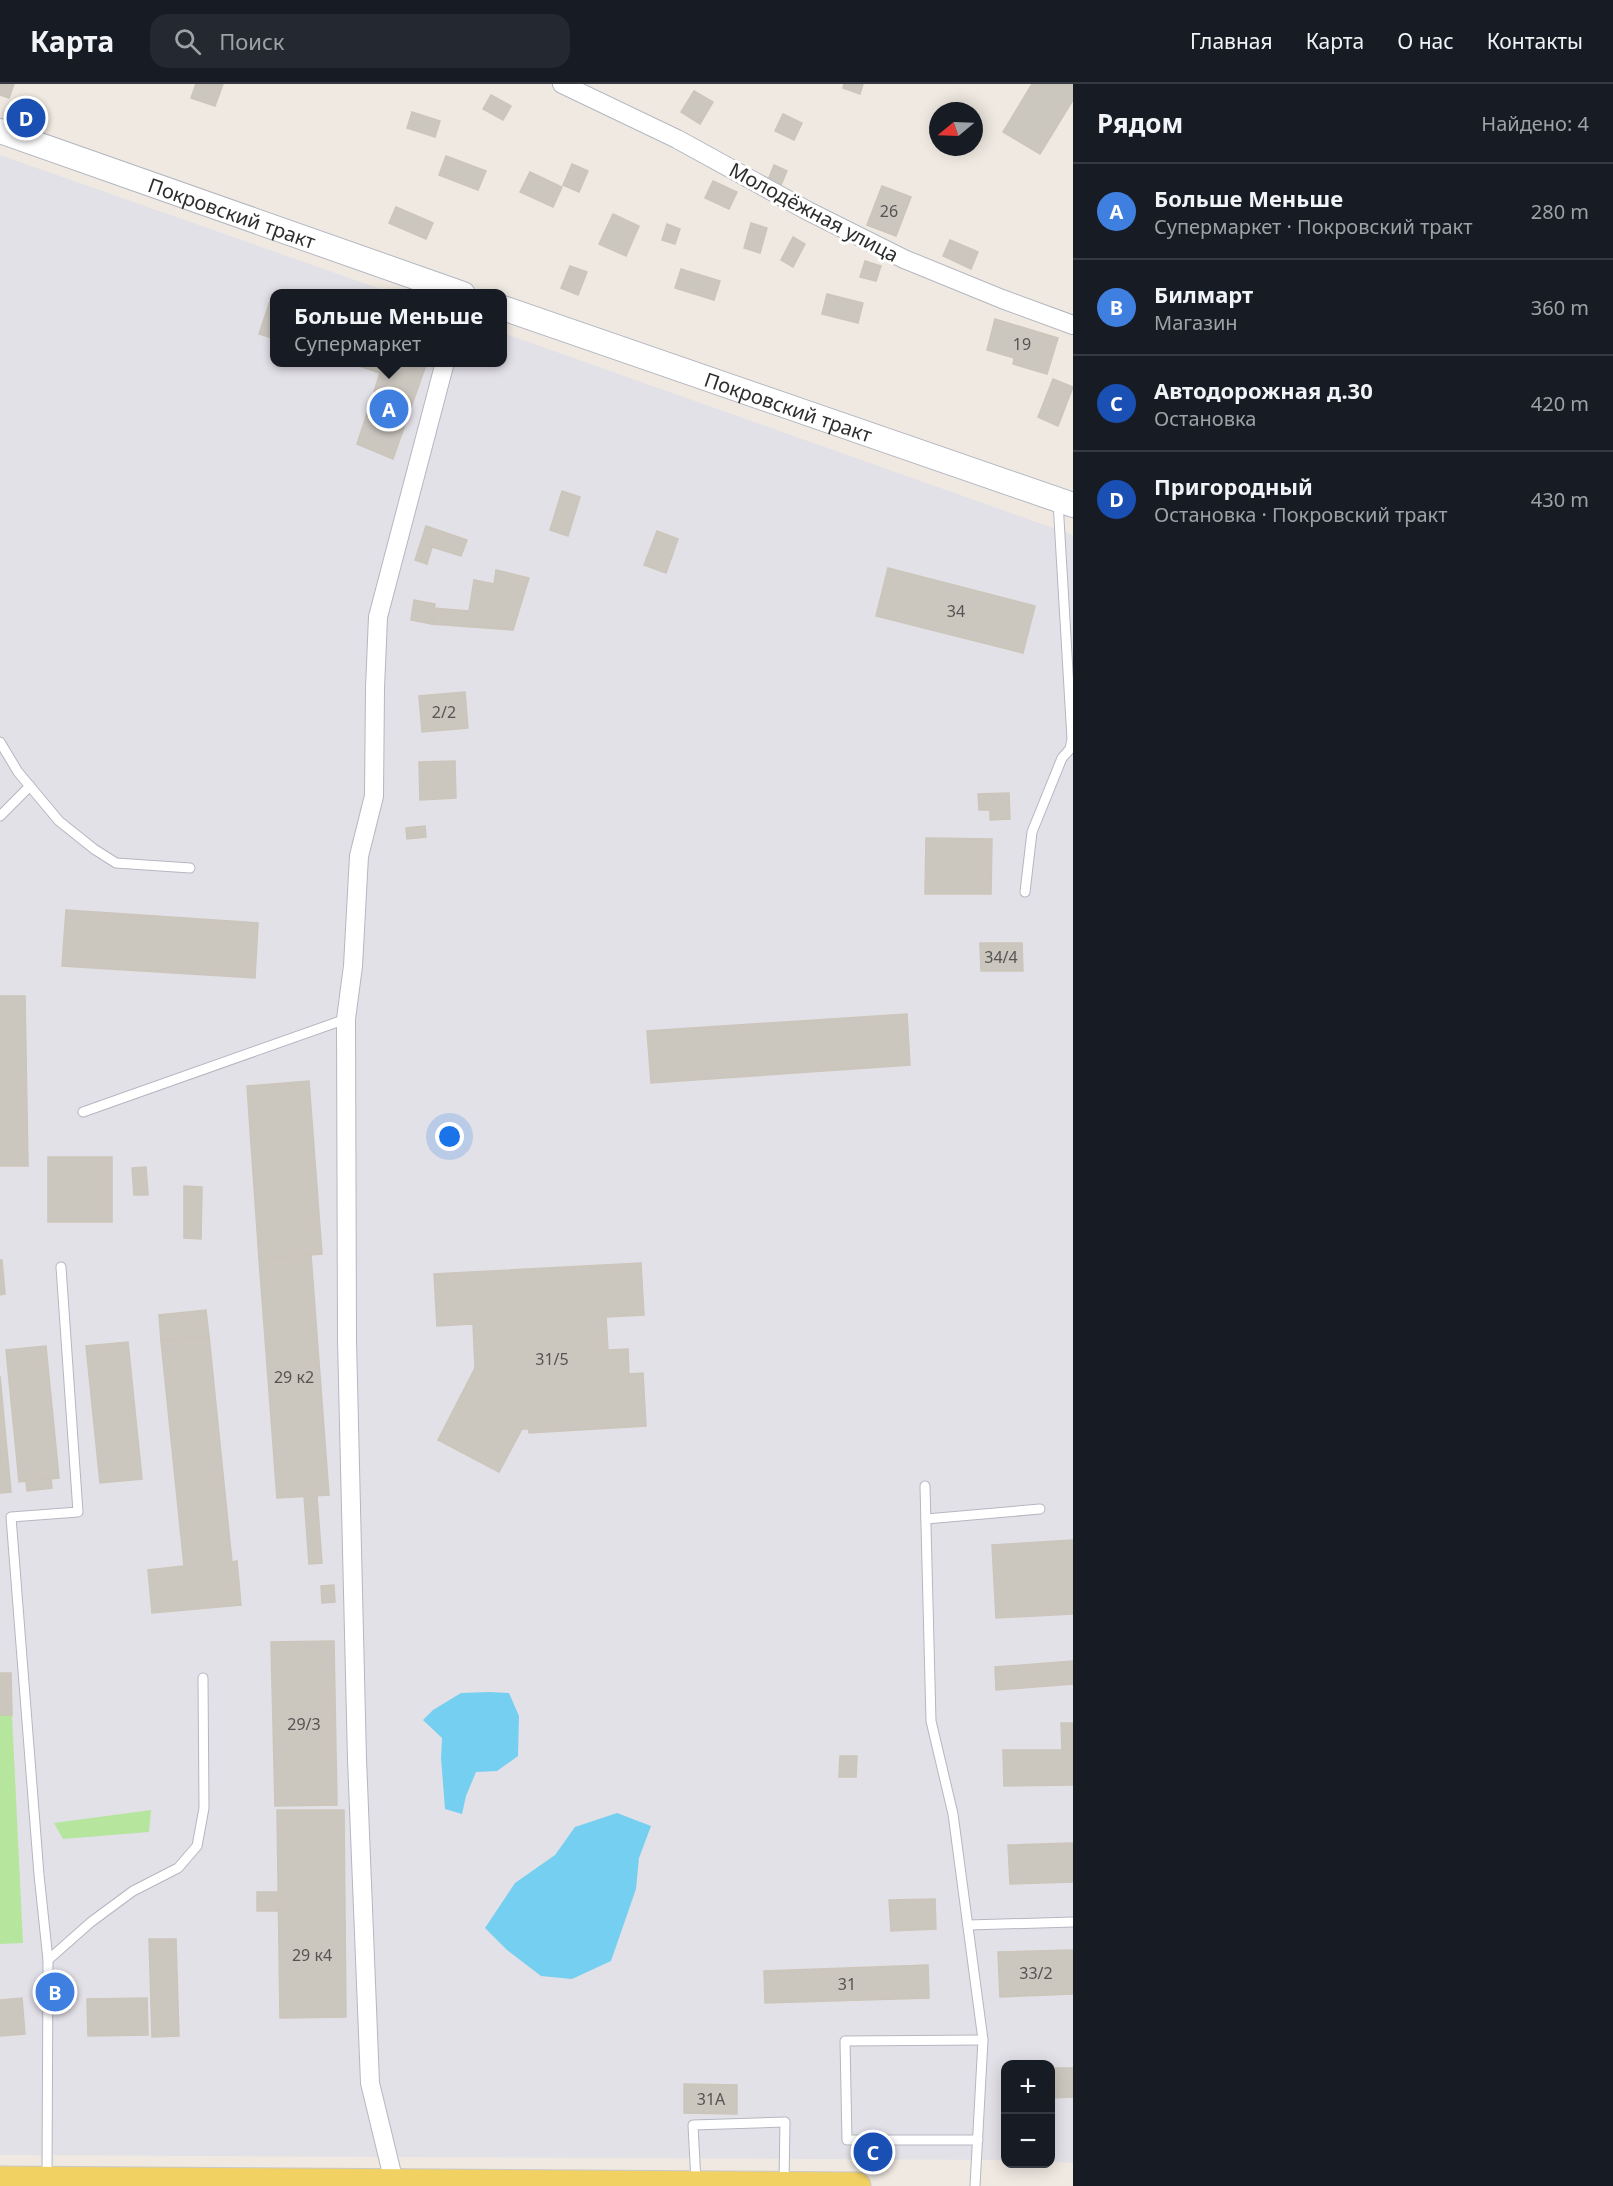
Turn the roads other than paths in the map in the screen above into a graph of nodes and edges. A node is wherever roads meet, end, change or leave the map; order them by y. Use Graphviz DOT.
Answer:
graph roads {
  1 [pos="562,84"];
  2 [pos="0,131"];
  3 [pos="449,289"];
  4 [pos="507,309"];
  5 [pos="1073,325"];
  6 [pos="444,367"];
  7 [pos="1065,502"];
  8 [pos="0,742"];
  9 [pos="30,786"];
  10 [pos="0,816"];
  11 [pos="190,868"];
  12 [pos="1026,892"];
  13 [pos="346,1019"];
  14 [pos="83,1112"];
  15 [pos="61,1267"];
  16 [pos="925,1486"];
  17 [pos="1040,1509"];
  18 [pos="926,1519"];
  19 [pos="203,1678"];
  20 [pos="1073,1922"];
  21 [pos="968,1925"];
  22 [pos="48,1960"];
  23 [pos="983,2040"];
  24 [pos="978,2140"];
  25 [pos="0,2180"];
  26 [pos="47,2180"];
  27 [pos="394,2182"];
  28 [pos="465,2184"];
  29 [pos="696,2184"];
  30 [pos="784,2185"];
  31 [pos="857,2186"];
  32 [pos="975,2186"];
  1 -- 5 [label="street, Молодёжная улица"];
  2 -- 3 [label="main road, Покровский тракт"];
  4 -- 7 [label="main road, Покровский тракт"];
  6 -- 13 [label="street"];
  7 -- 12 [label="lane"];
  8 -- 9 [label="lane"];
  9 -- 10 [label="lane"];
  9 -- 11 [label="lane"];
  13 -- 14 [label="lane"];
  13 -- 27 [label="street"];
  15 -- 22 [label="lane"];
  16 -- 18 [label="lane"];
  17 -- 18 [label="lane"];
  18 -- 21 [label="lane"];
  19 -- 22 [label="lane"];
  20 -- 21 [label="lane"];
  21 -- 23 [label="lane"];
  22 -- 26 [label="lane"];
  23 -- 24 [label="lane"];
  23 -- 24 [label="lane"];
  24 -- 32 [label="lane"];
  25 -- 26 [label="main road"];
  26 -- 27 [label="main road"];
  27 -- 28 [label="main road"];
  28 -- 29 [label="main road"];
  29 -- 30 [label="main road"];
  29 -- 30 [label="lane"];
  30 -- 31 [label="main road"];
}
